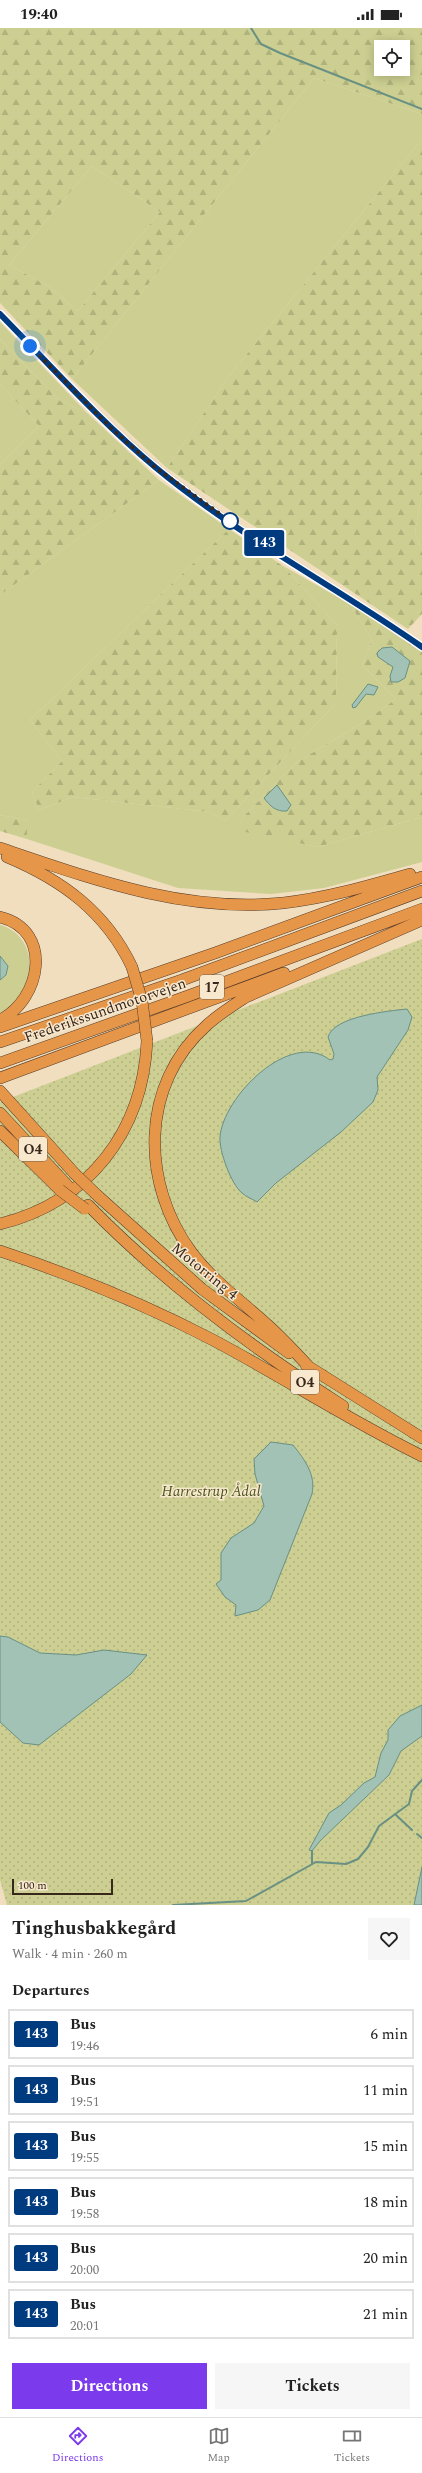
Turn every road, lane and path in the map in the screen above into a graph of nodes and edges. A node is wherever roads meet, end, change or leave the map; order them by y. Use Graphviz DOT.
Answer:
graph roads {
  1 [pos="0,314"];
  2 [pos="422,647"];
  3 [pos="0,848"];
  4 [pos="0,854"];
  5 [pos="422,871"];
  6 [pos="422,877"];
  7 [pos="422,891"];
  8 [pos="422,909"];
  9 [pos="0,917"];
  10 [pos="422,920"];
  11 [pos="390,933"];
  12 [pos="0,1020"];
  13 [pos="0,1027"];
  14 [pos="0,1042"];
  15 [pos="0,1062"];
  16 [pos="0,1078"];
  17 [pos="0,1091"];
  18 [pos="0,1113"];
  19 [pos="0,1131"];
  20 [pos="64,1187"];
  21 [pos="0,1224"];
  22 [pos="0,1251"];
  23 [pos="311,1369"];
  24 [pos="422,1438"];
  25 [pos="422,1456"];
  1 -- 2 [label="street"];
  3 -- 5 [label="highway"];
  4 -- 21 [label="highway, bridge"];
  6 -- 13 [label="highway"];
  7 -- 14 [label="highway, Frederikssundmotorvejen / 17"];
  8 -- 15 [label="highway, Frederikssundmotorvejen / 17"];
  9 -- 12 [label="highway"];
  10 -- 11 [label="highway"];
  11 -- 16 [label="highway"];
  11 -- 23 [label="highway"];
  17 -- 23 [label="highway, Motorring 4 / O4, bridge"];
  18 -- 20 [label="highway, Motorring 4 / O4"];
  19 -- 20 [label="highway"];
  20 -- 25 [label="highway, Motorring 4 / O4"];
  22 -- 25 [label="highway"];
  23 -- 24 [label="highway, Motorring 4 / O4"];
}
